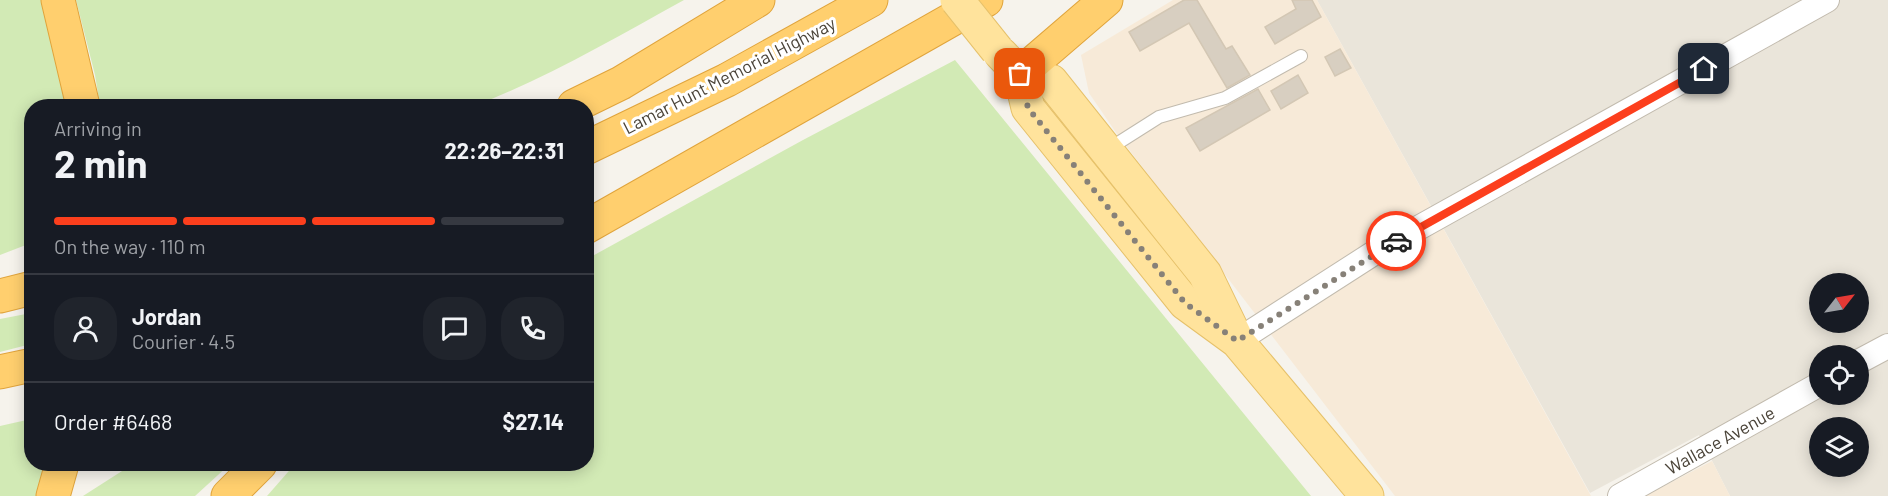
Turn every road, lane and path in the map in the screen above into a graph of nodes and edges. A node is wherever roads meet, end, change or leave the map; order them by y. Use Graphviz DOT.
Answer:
graph roads {
  1 [pos="58,0"];
  2 [pos="758,0"];
  3 [pos="871,0"];
  4 [pos="957,0"];
  5 [pos="986,0"];
  6 [pos="1106,0"];
  7 [pos="1827,0"];
  8 [pos="1301,56"];
  9 [pos="1020,74"];
  10 [pos="81,99"];
  11 [pos="588,99"];
  12 [pos="594,144"];
  13 [pos="1106,151"];
  14 [pos="594,222"];
  15 [pos="24,290"];
  16 [pos="0,296"];
  17 [pos="1237,341"];
  18 [pos="1888,346"];
  19 [pos="1869,356"];
  20 [pos="1809,390"];
  21 [pos="60,471"];
  22 [pos="253,471"];
  23 [pos="53,496"];
  24 [pos="228,496"];
  25 [pos="1367,496"];
  26 [pos="1620,496"];
  1 -- 10 [label="highway"];
  2 -- 11 [label="highway"];
  3 -- 12 [label="highway, Lamar Hunt Memorial Highway"];
  4 -- 9 [label="main road, bridge"];
  5 -- 14 [label="highway"];
  6 -- 9 [label="highway"];
  7 -- 17 [label="street"];
  8 -- 13 [label="lane"];
  9 -- 13 [label="main road"];
  9 -- 17 [label="main road"];
  13 -- 17 [label="main road"];
  15 -- 16 [label="highway"];
  17 -- 25 [label="main road"];
  18 -- 19 [label="street"];
  20 -- 26 [label="street, Wallace Avenue"];
  21 -- 23 [label="highway"];
  22 -- 24 [label="highway"];
}
